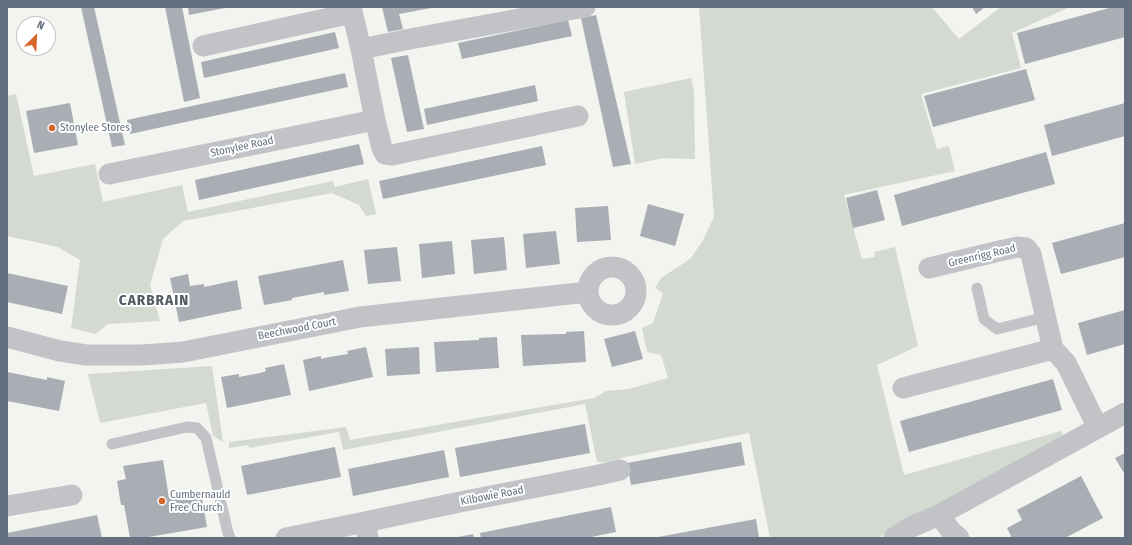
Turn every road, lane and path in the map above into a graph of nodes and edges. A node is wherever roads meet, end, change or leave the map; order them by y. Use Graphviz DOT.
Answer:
graph roads {
  1 [pos="585,7"];
  2 [pos="352,10"];
  3 [pos="203,46"];
  4 [pos="362,49"];
  5 [pos="578,116"];
  6 [pos="375,120"];
  7 [pos="110,174"];
  8 [pos="930,268"];
  9 [pos="977,288"];
  10 [pos="588,292"];
  11 [pos="1046,317"];
  12 [pos="7,337"];
  13 [pos="1053,349"];
  14 [pos="903,388"];
  15 [pos="1125,413"];
  16 [pos="1098,428"];
  17 [pos="112,444"];
  18 [pos="620,470"];
  19 [pos="72,495"];
  20 [pos="7,506"];
  21 [pos="939,515"];
  22 [pos="366,530"];
  23 [pos="230,538"];
  24 [pos="286,538"];
  25 [pos="894,538"];
  26 [pos="959,538"];
  1 -- 4 [label="street"];
  2 -- 3 [label="street"];
  2 -- 4 [label="street"];
  4 -- 6 [label="street"];
  5 -- 6 [label="street"];
  6 -- 7 [label="street, Stonylee Road"];
  8 -- 11 [label="street, Greenrigg Road"];
  9 -- 11 [label="lane"];
  10 -- 12 [label="street, Beechwood Court"];
  11 -- 13 [label="street, Greenrigg Road"];
  13 -- 14 [label="street"];
  13 -- 16 [label="street, Greenrigg Road"];
  15 -- 16 [label="street"];
  16 -- 21 [label="street"];
  17 -- 23 [label="lane"];
  18 -- 22 [label="street, Kilbowie Road"];
  19 -- 20 [label="street"];
  21 -- 25 [label="street"];
  21 -- 26 [label="street"];
  22 -- 24 [label="street, Kilbowie Road"];
}
